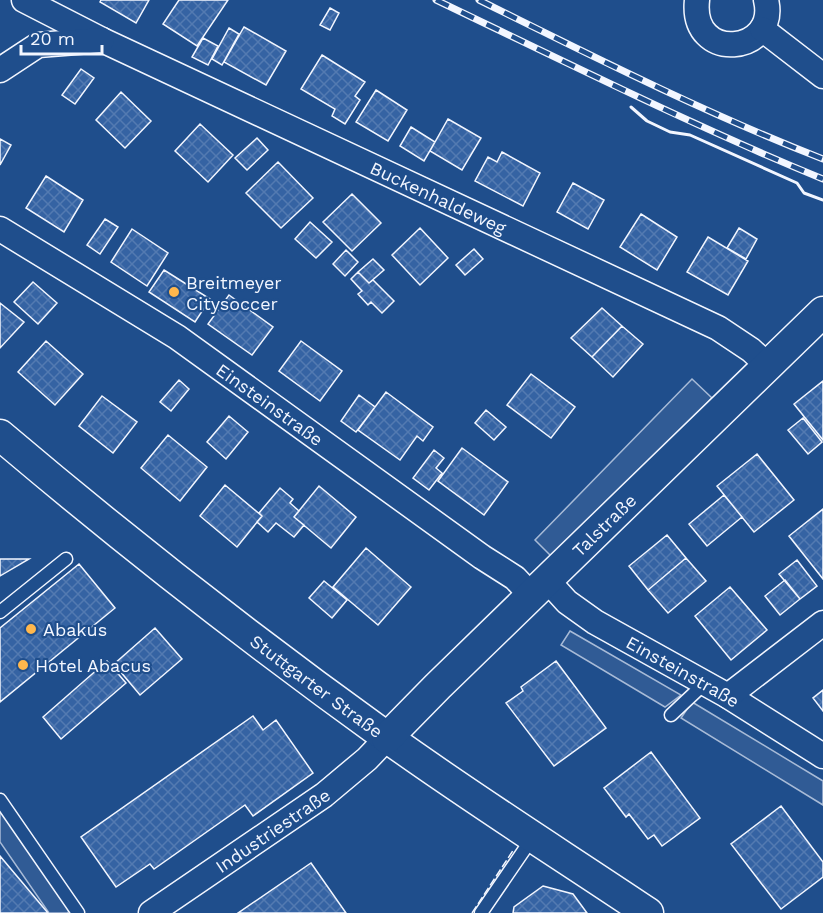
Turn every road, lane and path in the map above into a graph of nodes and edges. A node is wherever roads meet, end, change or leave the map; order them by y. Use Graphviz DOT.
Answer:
graph roads {
  1 [pos="24,0"];
  2 [pos="697,0"];
  3 [pos="766,0"];
  4 [pos="762,29"];
  5 [pos="102,40"];
  6 [pos="0,70"];
  7 [pos="823,76"];
  8 [pos="0,229"];
  9 [pos="823,312"];
  10 [pos="767,365"];
  11 [pos="0,435"];
  12 [pos="66,559"];
  13 [pos="539,588"];
  14 [pos="0,612"];
  15 [pos="823,623"];
  16 [pos="705,683"];
  17 [pos="728,696"];
  18 [pos="670,715"];
  19 [pos="387,738"];
  20 [pos="823,756"];
  21 [pos="0,800"];
  22 [pos="533,837"];
  23 [pos="78,913"];
  24 [pos="151,913"];
  25 [pos="481,913"];
  26 [pos="648,913"];
  1 -- 5 [label="street, Buckenhaldeweg"];
  2 -- 4 [label="street"];
  3 -- 4 [label="street"];
  4 -- 7 [label="street"];
  5 -- 6 [label="street, Buckenhaldeweg"];
  5 -- 10 [label="street, Buckenhaldeweg"];
  8 -- 13 [label="street, Einsteinstraße"];
  9 -- 10 [label="street, Talstraße"];
  10 -- 13 [label="street, Talstraße"];
  11 -- 19 [label="street, Stuttgarter Straße"];
  12 -- 14 [label="lane"];
  13 -- 16 [label="street, Einsteinstraße"];
  13 -- 19 [label="street, Talstraße"];
  15 -- 17 [label="street"];
  16 -- 17 [label="street, Einsteinstraße"];
  16 -- 18 [label="lane"];
  17 -- 20 [label="street, Einsteinstraße"];
  19 -- 22 [label="street, Stuttgarter Straße"];
  19 -- 24 [label="street, Industriestraße"];
  21 -- 23 [label="lane"];
  22 -- 25 [label="lane"];
  22 -- 26 [label="street, Stuttgarter Straße"];
}
